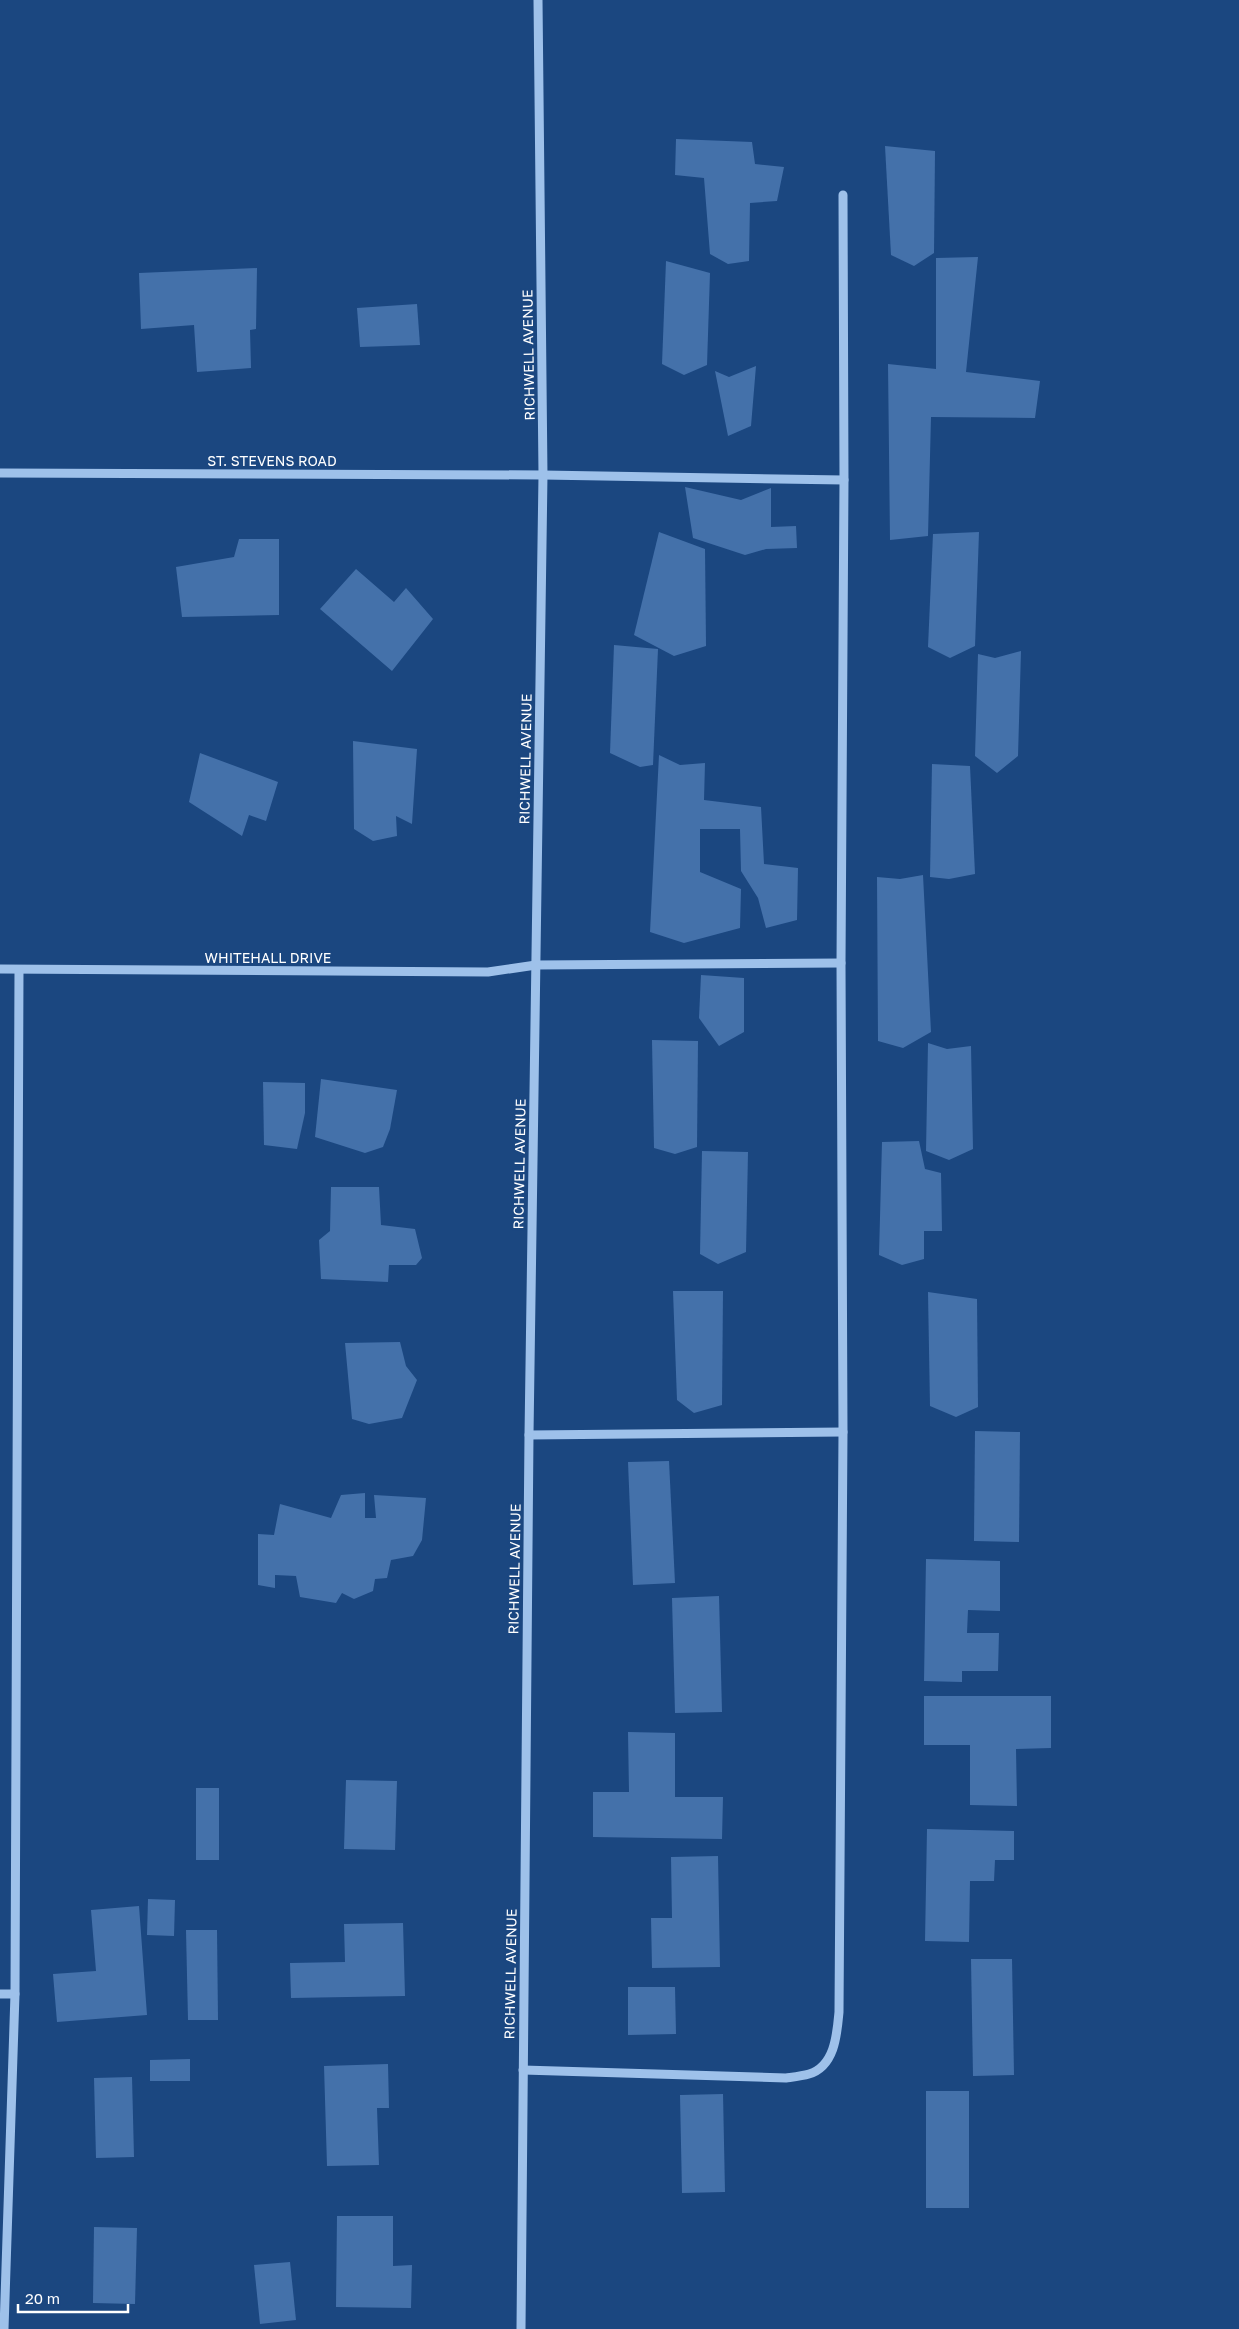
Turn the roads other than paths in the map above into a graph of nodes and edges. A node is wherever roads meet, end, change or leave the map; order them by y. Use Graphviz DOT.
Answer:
graph roads {
  1 [pos="538,0"];
  2 [pos="843,195"];
  3 [pos="0,473"];
  4 [pos="543,474"];
  5 [pos="844,480"];
  6 [pos="841,962"];
  7 [pos="536,965"];
  8 [pos="0,969"];
  9 [pos="19,970"];
  10 [pos="843,1432"];
  11 [pos="529,1435"];
  12 [pos="0,1994"];
  13 [pos="15,1994"];
  14 [pos="523,2070"];
  15 [pos="4,2329"];
  16 [pos="521,2329"];
  1 -- 4 [label="street, RICHWELL AVENUE"];
  2 -- 5 [label="street"];
  3 -- 4 [label="street, ST. STEVENS ROAD"];
  4 -- 5 [label="street, ST. STEVENS ROAD"];
  4 -- 7 [label="street, RICHWELL AVENUE"];
  5 -- 6 [label="street"];
  6 -- 7 [label="street, WHITEHALL DRIVE"];
  6 -- 10 [label="street"];
  7 -- 9 [label="street, WHITEHALL DRIVE"];
  7 -- 11 [label="street, RICHWELL AVENUE"];
  8 -- 9 [label="street, WHITEHALL DRIVE"];
  9 -- 13 [label="street"];
  10 -- 11 [label="street"];
  10 -- 14 [label="street"];
  11 -- 14 [label="street, RICHWELL AVENUE"];
  12 -- 13 [label="street"];
  13 -- 15 [label="street"];
  14 -- 16 [label="street, RICHWELL AVENUE"];
}
